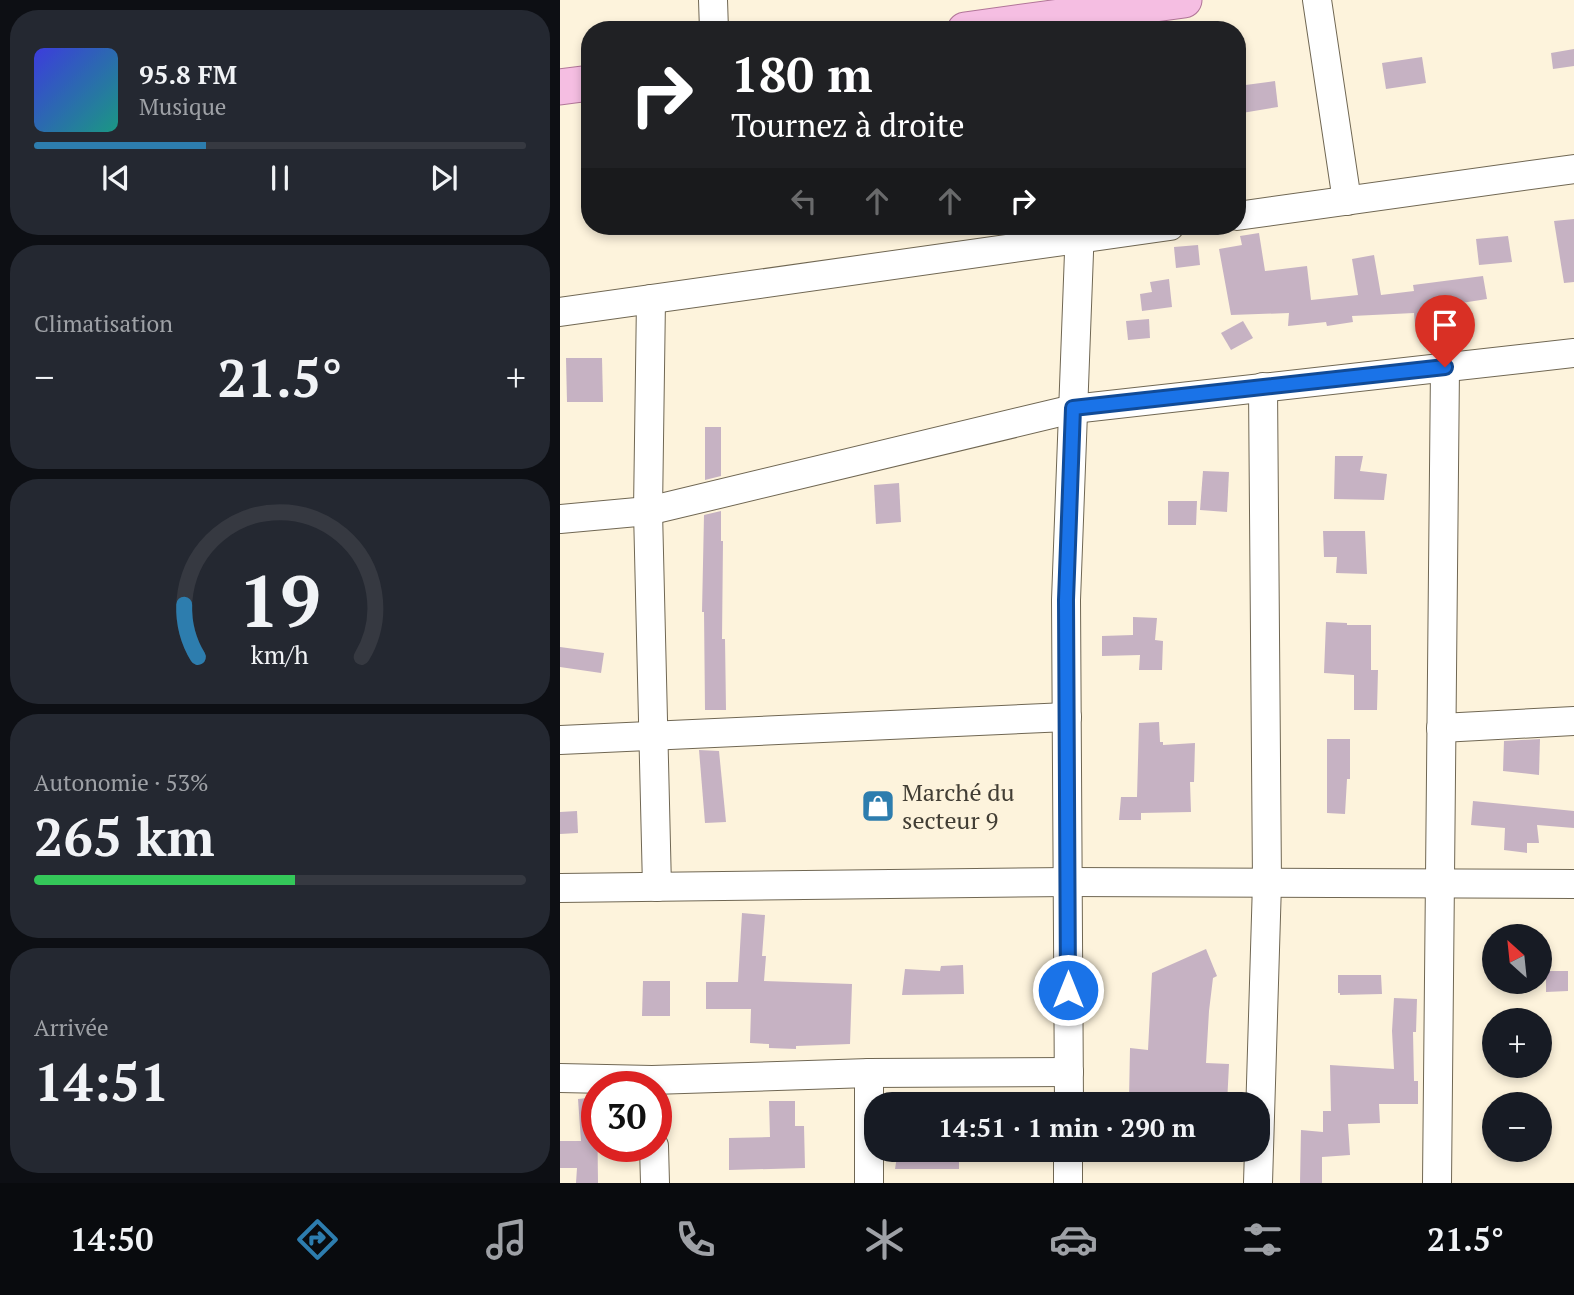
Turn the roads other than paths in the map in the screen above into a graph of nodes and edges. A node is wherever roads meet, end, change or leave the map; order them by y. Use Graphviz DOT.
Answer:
graph roads {
  1 [pos="713,0"];
  2 [pos="1184,0"];
  3 [pos="1317,0"];
  4 [pos="1074,15"];
  5 [pos="714,21"];
  6 [pos="1030,21"];
  7 [pos="581,84"];
  8 [pos="560,87"];
  9 [pos="1574,169"];
  10 [pos="1347,201"];
  11 [pos="1246,215"];
  12 [pos="1061,235"];
  13 [pos="1080,235"];
  14 [pos="651,299"];
  15 [pos="560,312"];
  16 [pos="1574,354"];
  17 [pos="1445,367"];
  18 [pos="1263,387"];
  19 [pos="1073,408"];
  20 [pos="648,511"];
  21 [pos="560,519"];
  22 [pos="1067,717"];
  23 [pos="1574,721"];
  24 [pos="1441,728"];
  25 [pos="653,736"];
  26 [pos="560,740"];
  27 [pos="1068,882"];
  28 [pos="1267,883"];
  29 [pos="1440,883"];
  30 [pos="1574,884"];
  31 [pos="657,887"];
  32 [pos="560,888"];
  33 [pos="1069,1072"];
  34 [pos="869,1073"];
  35 [pos="560,1078"];
  36 [pos="581,1079"];
  37 [pos="672,1083"];
  38 [pos="1069,1092"];
  39 [pos="654,1162"];
  40 [pos="1069,1162"];
  41 [pos="655,1183"];
  42 [pos="869,1183"];
  43 [pos="1068,1183"];
  44 [pos="1258,1183"];
  45 [pos="1437,1183"];
  1 -- 5 [label="street"];
  2 -- 4 [label="main road"];
  3 -- 10 [label="street"];
  4 -- 6 [label="main road"];
  7 -- 8 [label="main road"];
  9 -- 10 [label="street"];
  10 -- 11 [label="street"];
  12 -- 14 [label="street"];
  13 -- 19 [label="street"];
  14 -- 15 [label="street"];
  14 -- 20 [label="street"];
  16 -- 17 [label="street"];
  17 -- 18 [label="street"];
  17 -- 24 [label="street"];
  18 -- 19 [label="street"];
  18 -- 28 [label="street"];
  19 -- 20 [label="street"];
  19 -- 22 [label="street"];
  20 -- 21 [label="street"];
  20 -- 25 [label="street"];
  22 -- 25 [label="street"];
  22 -- 27 [label="street"];
  23 -- 24 [label="street"];
  24 -- 29 [label="street"];
  25 -- 26 [label="street"];
  25 -- 31 [label="street"];
  27 -- 28 [label="street"];
  27 -- 31 [label="street"];
  27 -- 33 [label="street"];
  28 -- 29 [label="street"];
  28 -- 44 [label="street"];
  29 -- 30 [label="street"];
  29 -- 45 [label="street"];
  31 -- 32 [label="street"];
  33 -- 34 [label="street"];
  33 -- 38 [label="street"];
  34 -- 37 [label="street"];
  34 -- 42 [label="street"];
  35 -- 36 [label="street"];
  39 -- 41 [label="street"];
  40 -- 43 [label="street"];
}
